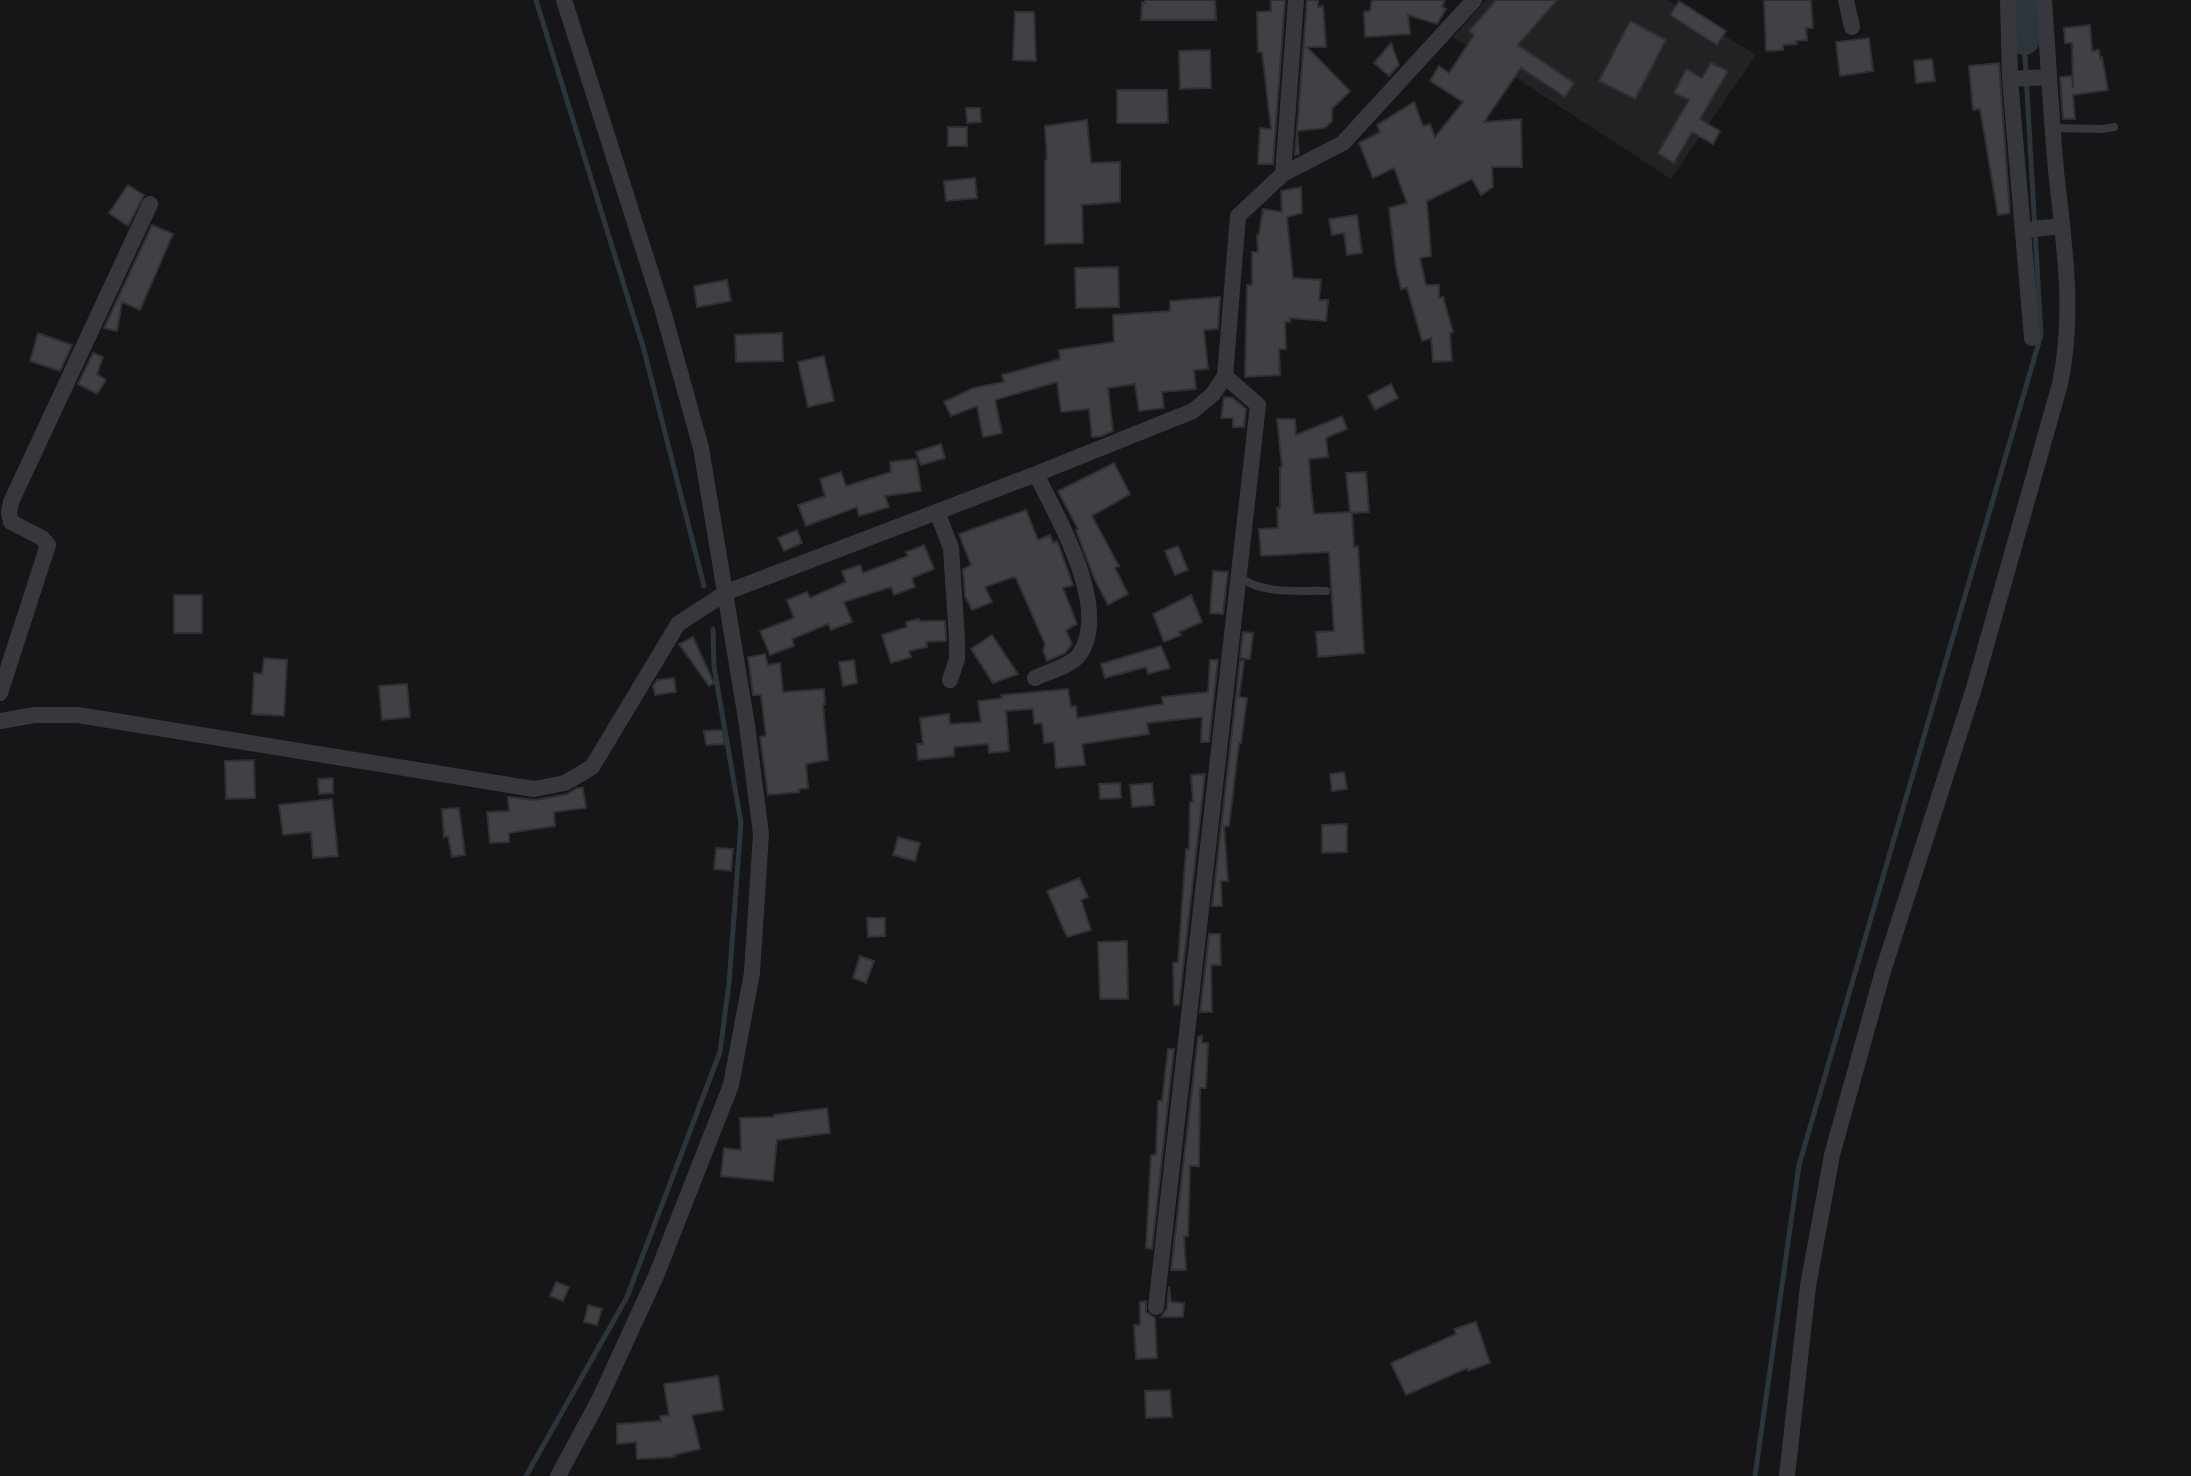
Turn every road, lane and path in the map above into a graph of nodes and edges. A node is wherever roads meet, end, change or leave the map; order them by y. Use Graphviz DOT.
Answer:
graph roads {
  1 [pos="564,0"];
  2 [pos="1296,0"];
  3 [pos="1474,0"];
  4 [pos="1846,0"];
  5 [pos="2008,0"];
  6 [pos="2044,0"];
  7 [pos="1852,27"];
  8 [pos="2030,78"];
  9 [pos="2114,127"];
  10 [pos="2053,128"];
  11 [pos="1283,174"];
  12 [pos="150,204"];
  13 [pos="2057,227"];
  14 [pos="2027,230"];
  15 [pos="2032,338"];
  16 [pos="1225,376"];
  17 [pos="1036,474"];
  18 [pos="937,512"];
  19 [pos="1240,577"];
  20 [pos="1326,591"];
  21 [pos="727,592"];
  22 [pos="1035,678"];
  23 [pos="950,680"];
  24 [pos="0,693"];
  25 [pos="0,721"];
  26 [pos="1156,1307"];
  27 [pos="558,1476"];
  28 [pos="1787,1476"];
  1 -- 21 [label="street"];
  2 -- 11 [label="street"];
  3 -- 11 [label="street"];
  4 -- 7 [label="street"];
  5 -- 8 [label="street"];
  6 -- 8 [label="street"];
  8 -- 10 [label="street"];
  8 -- 14 [label="street"];
  9 -- 10 [label="lane"];
  10 -- 13 [label="street"];
  11 -- 16 [label="street"];
  12 -- 24 [label="street"];
  13 -- 14 [label="street"];
  13 -- 28 [label="street"];
  14 -- 15 [label="street"];
  16 -- 17 [label="street"];
  16 -- 19 [label="street"];
  17 -- 18 [label="street"];
  17 -- 22 [label="street"];
  18 -- 21 [label="street"];
  18 -- 23 [label="street"];
  19 -- 20 [label="lane"];
  19 -- 26 [label="street"];
  21 -- 25 [label="street"];
  21 -- 27 [label="street"];
}
